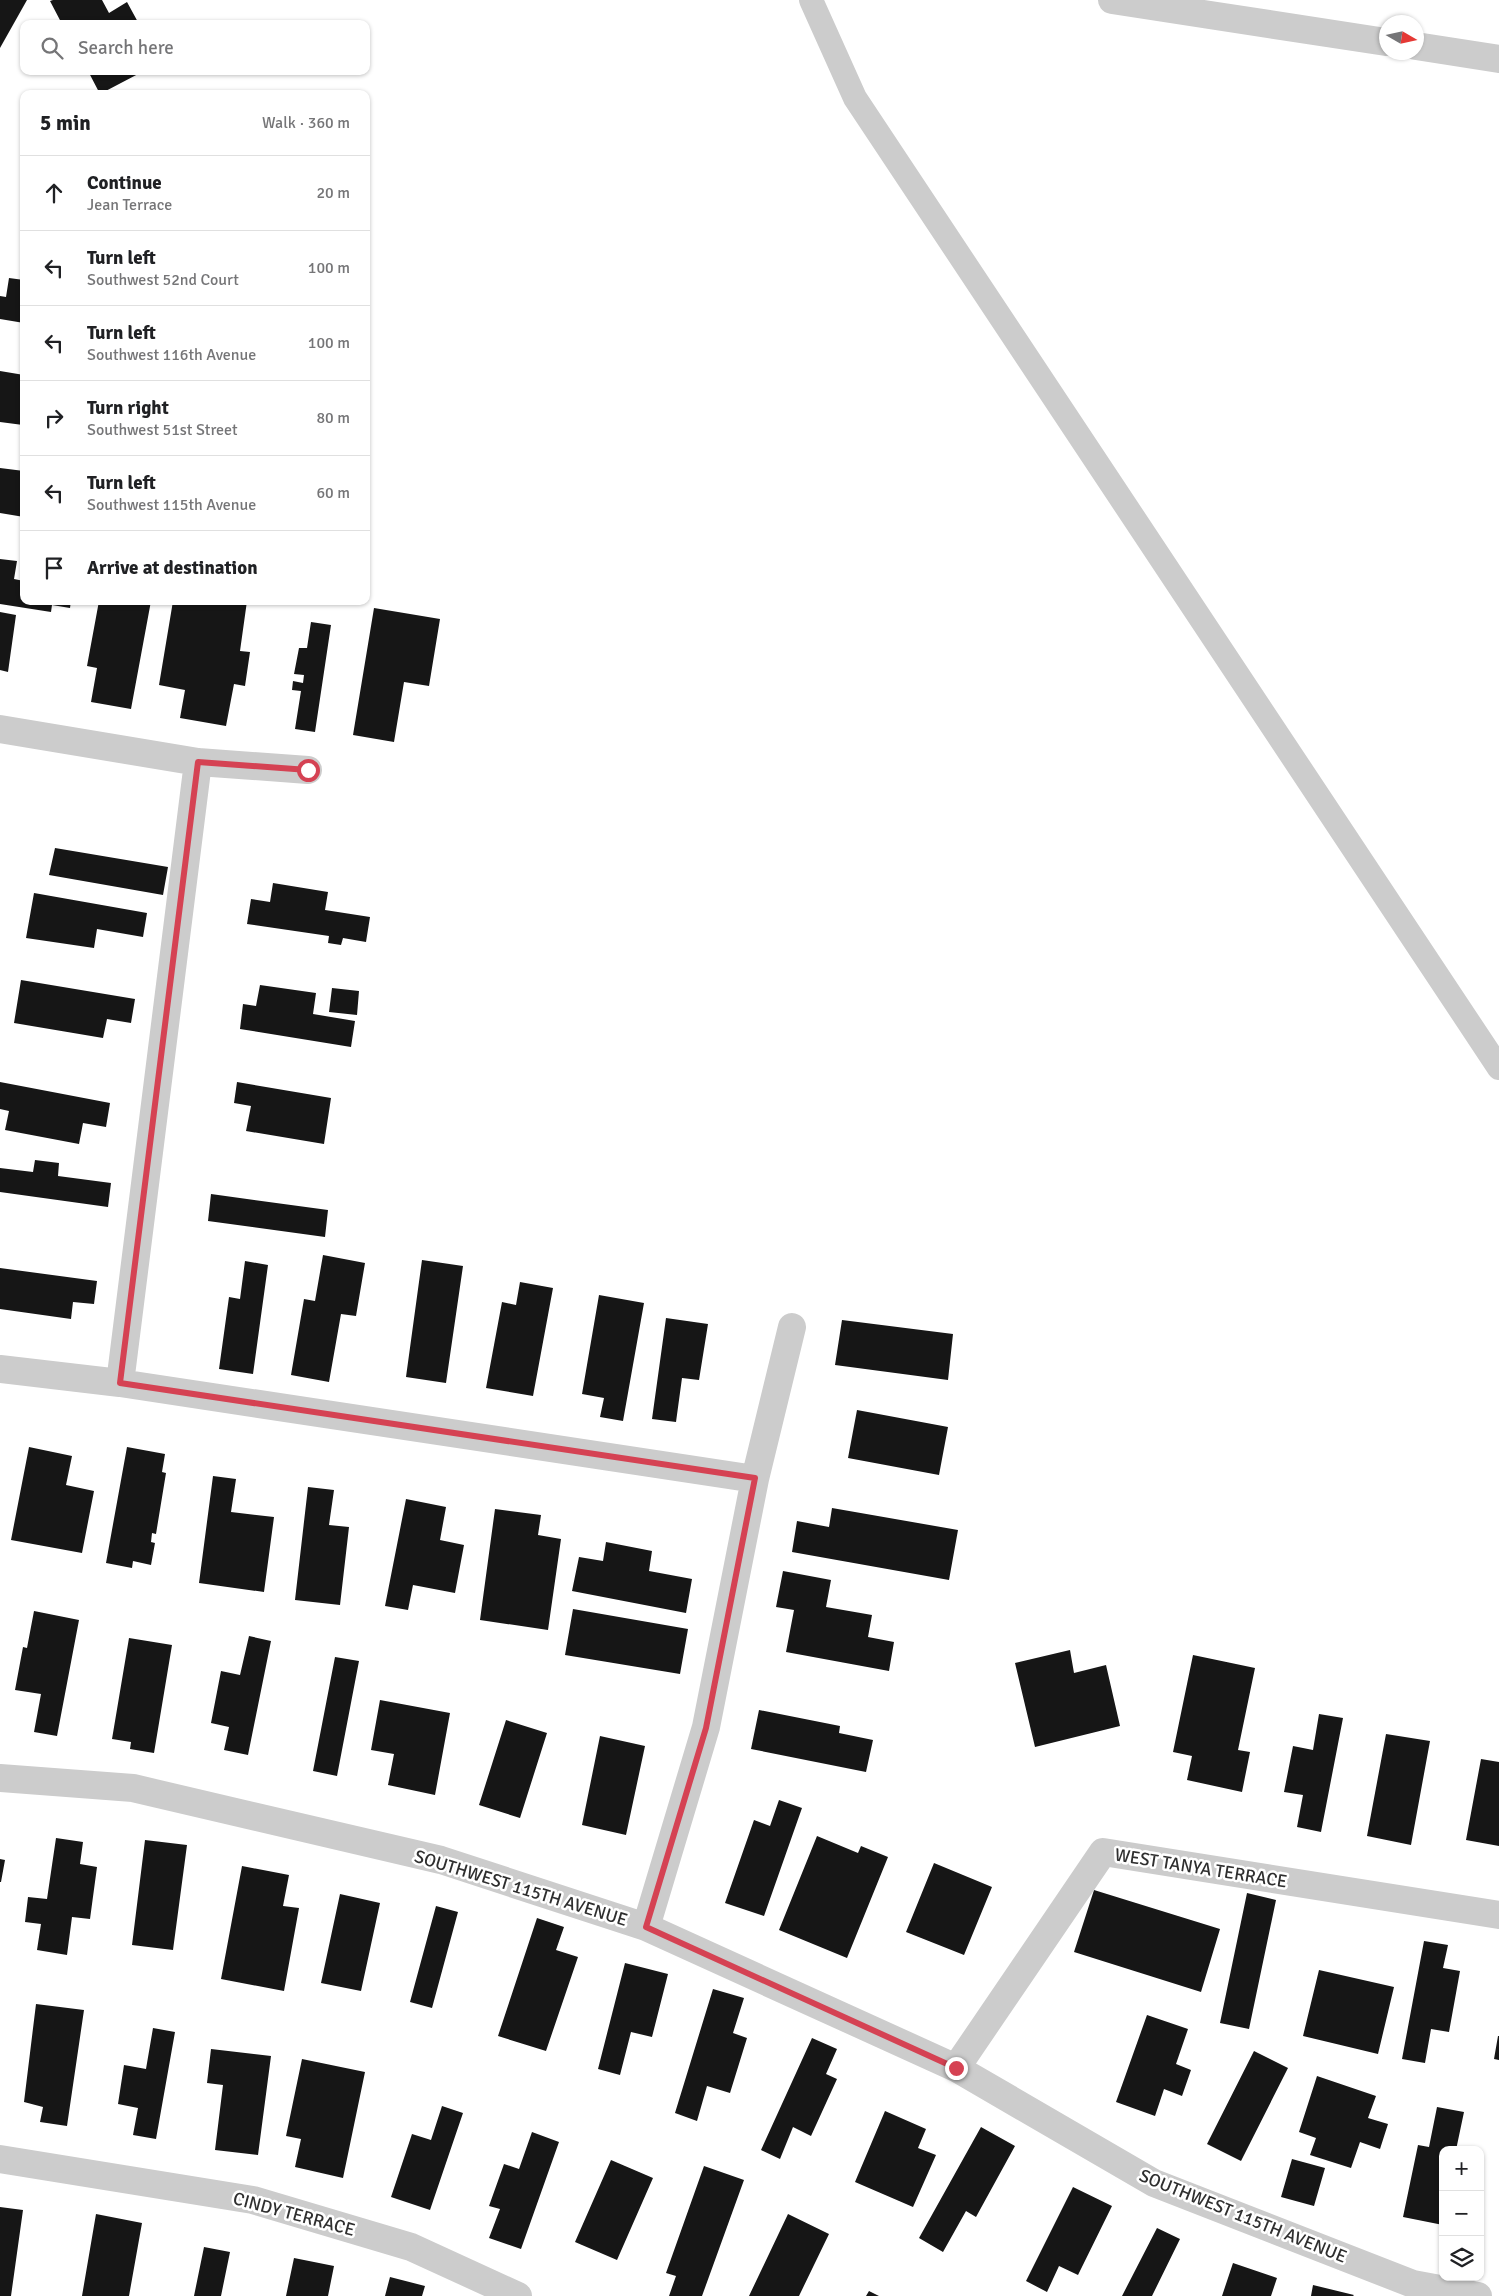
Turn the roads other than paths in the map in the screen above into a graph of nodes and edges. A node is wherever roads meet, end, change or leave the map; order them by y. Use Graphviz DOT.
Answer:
graph roads {
  1 [pos="811,0"];
  2 [pos="1112,0"];
  3 [pos="1379,41"];
  4 [pos="1424,47"];
  5 [pos="1499,59"];
  6 [pos="0,729"];
  7 [pos="198,762"];
  8 [pos="308,770"];
  9 [pos="1499,1068"];
  10 [pos="792,1327"];
  11 [pos="0,1369"];
  12 [pos="120,1383"];
  13 [pos="755,1478"];
  14 [pos="0,1778"];
  15 [pos="1499,1915"];
  16 [pos="646,1927"];
  17 [pos="956,2068"];
  18 [pos="0,2159"];
  19 [pos="518,2296"];
  20 [pos="1478,2296"];
  1 -- 9 [label="lane"];
  2 -- 3 [label="street"];
  4 -- 5 [label="street"];
  6 -- 7 [label="street"];
  7 -- 8 [label="street"];
  7 -- 12 [label="street"];
  10 -- 13 [label="street"];
  11 -- 12 [label="street"];
  12 -- 13 [label="street"];
  13 -- 16 [label="street"];
  14 -- 16 [label="street, SOUTHWEST 115TH AVENUE"];
  15 -- 17 [label="street, WEST TANYA TERRACE"];
  16 -- 17 [label="street, SOUTHWEST 115TH AVENUE"];
  17 -- 20 [label="street, SOUTHWEST 115TH AVENUE"];
  18 -- 19 [label="street, CINDY TERRACE"];
}
